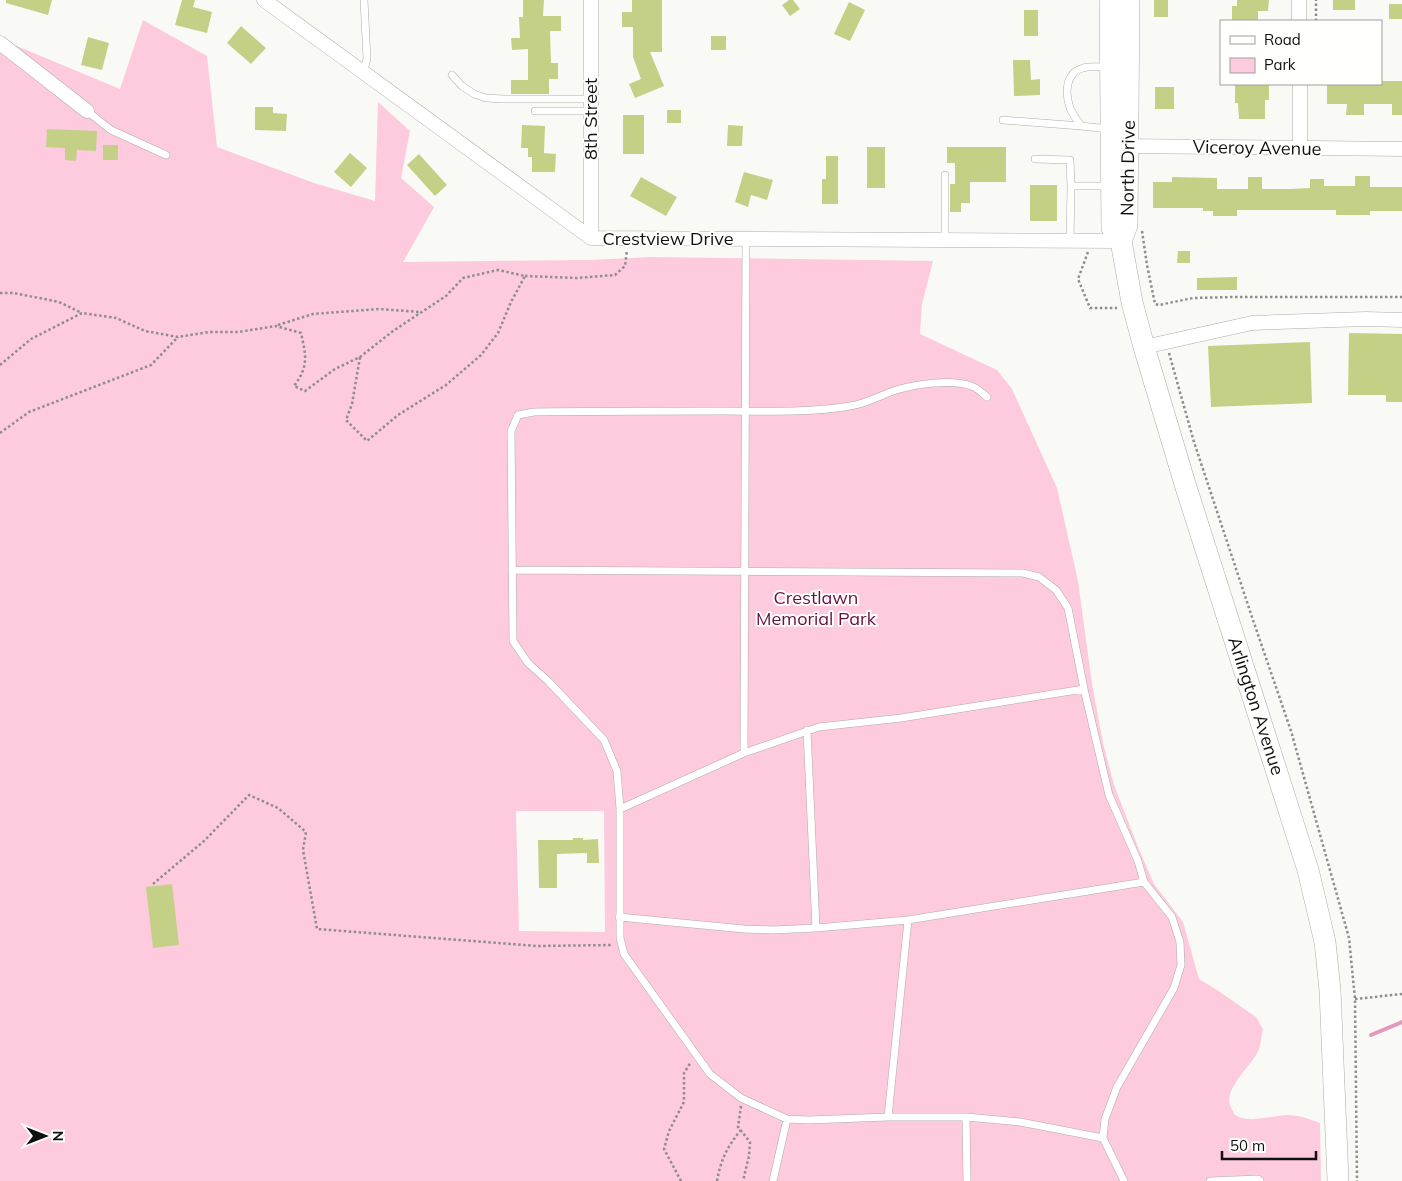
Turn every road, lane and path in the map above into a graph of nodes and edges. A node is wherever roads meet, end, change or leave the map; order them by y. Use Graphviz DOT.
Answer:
graph roads {
  1 [pos="264,0"];
  2 [pos="364,0"];
  3 [pos="591,0"];
  4 [pos="1110,0"];
  5 [pos="1129,0"];
  6 [pos="1299,0"];
  7 [pos="1316,0"];
  8 [pos="1299,20"];
  9 [pos="1316,20"];
  10 [pos="0,42"];
  11 [pos="1111,67"];
  12 [pos="363,72"];
  13 [pos="452,75"];
  14 [pos="1300,85"];
  15 [pos="591,105"];
  16 [pos="87,110"];
  17 [pos="535,111"];
  18 [pos="1003,120"];
  19 [pos="1080,126"];
  20 [pos="1117,140"];
  21 [pos="1300,148"];
  22 [pos="1402,149"];
  23 [pos="166,155"];
  24 [pos="1035,159"];
  25 [pos="945,175"];
  26 [pos="1070,186"];
  27 [pos="1112,186"];
  28 [pos="1142,229"];
  29 [pos="591,238"];
  30 [pos="628,239"];
  31 [pos="746,240"];
  32 [pos="946,240"];
  33 [pos="1070,241"];
  34 [pos="1092,241"];
  35 [pos="1120,241"];
  36 [pos="526,276"];
  37 [pos="0,293"];
  38 [pos="1402,297"];
  39 [pos="1133,308"];
  40 [pos="422,312"];
  41 [pos="82,313"];
  42 [pos="1402,320"];
  43 [pos="276,326"];
  44 [pos="178,337"];
  45 [pos="1144,347"];
  46 [pos="360,357"];
  47 [pos="0,365"];
  48 [pos="987,397"];
  49 [pos="746,411"];
  50 [pos="0,433"];
  51 [pos="512,570"];
  52 [pos="745,570"];
  53 [pos="1084,689"];
  54 [pos="807,730"];
  55 [pos="744,753"];
  56 [pos="620,809"];
  57 [pos="1144,882"];
  58 [pos="153,884"];
  59 [pos="619,917"];
  60 [pos="908,920"];
  61 [pos="816,928"];
  62 [pos="622,945"];
  63 [pos="1402,994"];
  64 [pos="1355,999"];
  65 [pos="696,1055"];
  66 [pos="742,1098"];
  67 [pos="888,1117"];
  68 [pos="966,1117"];
  69 [pos="786,1119"];
  70 [pos="741,1130"];
  71 [pos="1103,1138"];
  72 [pos="681,1181"];
  73 [pos="717,1181"];
  74 [pos="743,1181"];
  75 [pos="773,1181"];
  76 [pos="967,1181"];
  77 [pos="1124,1181"];
  78 [pos="1210,1181"];
  79 [pos="1260,1181"];
  80 [pos="1338,1181"];
  1 -- 12 [label="street, Crestview Drive"];
  2 -- 12 [label="lane"];
  3 -- 15 [label="street, 8th Street"];
  4 -- 11 [label="main road, North Drive"];
  5 -- 20 [label="main road, North Drive"];
  6 -- 8 [label="street"];
  7 -- 9 [label="path"];
  10 -- 16 [label="street"];
  11 -- 19 [label="lane"];
  11 -- 20 [label="main road, North Drive"];
  12 -- 29 [label="street, Crestview Drive"];
  13 -- 15 [label="lane"];
  14 -- 21 [label="street"];
  15 -- 17 [label="lane"];
  15 -- 29 [label="street, 8th Street"];
  16 -- 23 [label="lane"];
  18 -- 19 [label="lane"];
  19 -- 20 [label="lane"];
  20 -- 21 [label="street, Viceroy Avenue"];
  20 -- 27 [label="main road, North Drive"];
  20 -- 35 [label="main road, North Drive"];
  21 -- 22 [label="street, Viceroy Avenue"];
  24 -- 26 [label="lane"];
  25 -- 32 [label="lane"];
  26 -- 27 [label="lane"];
  26 -- 33 [label="lane"];
  27 -- 35 [label="main road, North Drive"];
  28 -- 38 [label="path"];
  29 -- 30 [label="street, Crestview Drive"];
  30 -- 31 [label="street, Crestview Drive"];
  30 -- 36 [label="path"];
  31 -- 32 [label="street, Crestview Drive"];
  31 -- 49 [label="lane"];
  32 -- 33 [label="street, Crestview Drive"];
  33 -- 34 [label="street, Crestview Drive"];
  34 -- 35 [label="street, Crestview Drive"];
  34 -- 39 [label="path"];
  35 -- 39 [label="main road, Arlington Avenue"];
  36 -- 40 [label="path"];
  36 -- 46 [label="path"];
  37 -- 41 [label="path"];
  39 -- 45 [label="main road, Arlington Avenue"];
  40 -- 43 [label="path"];
  40 -- 46 [label="path"];
  41 -- 44 [label="path"];
  41 -- 47 [label="path"];
  42 -- 45 [label="street"];
  43 -- 44 [label="path"];
  43 -- 46 [label="path"];
  44 -- 50 [label="path"];
  45 -- 80 [label="main road, Arlington Avenue"];
  48 -- 49 [label="lane"];
  49 -- 51 [label="lane"];
  49 -- 52 [label="lane"];
  51 -- 52 [label="lane"];
  51 -- 56 [label="lane"];
  52 -- 53 [label="lane"];
  52 -- 55 [label="lane"];
  53 -- 54 [label="lane"];
  53 -- 57 [label="lane"];
  54 -- 55 [label="lane"];
  54 -- 61 [label="lane"];
  55 -- 56 [label="lane"];
  56 -- 59 [label="lane"];
  57 -- 60 [label="lane"];
  57 -- 71 [label="lane"];
  58 -- 62 [label="path"];
  59 -- 61 [label="lane"];
  59 -- 62 [label="lane"];
  60 -- 61 [label="lane"];
  60 -- 67 [label="lane"];
  62 -- 65 [label="lane"];
  63 -- 64 [label="path"];
  65 -- 66 [label="lane"];
  65 -- 72 [label="path"];
  66 -- 69 [label="lane"];
  66 -- 70 [label="path"];
  67 -- 68 [label="lane"];
  67 -- 69 [label="lane"];
  68 -- 71 [label="lane"];
  68 -- 76 [label="lane"];
  69 -- 75 [label="lane"];
  70 -- 73 [label="path"];
  70 -- 74 [label="path"];
  71 -- 77 [label="lane"];
  78 -- 79 [label="lane"];
}
